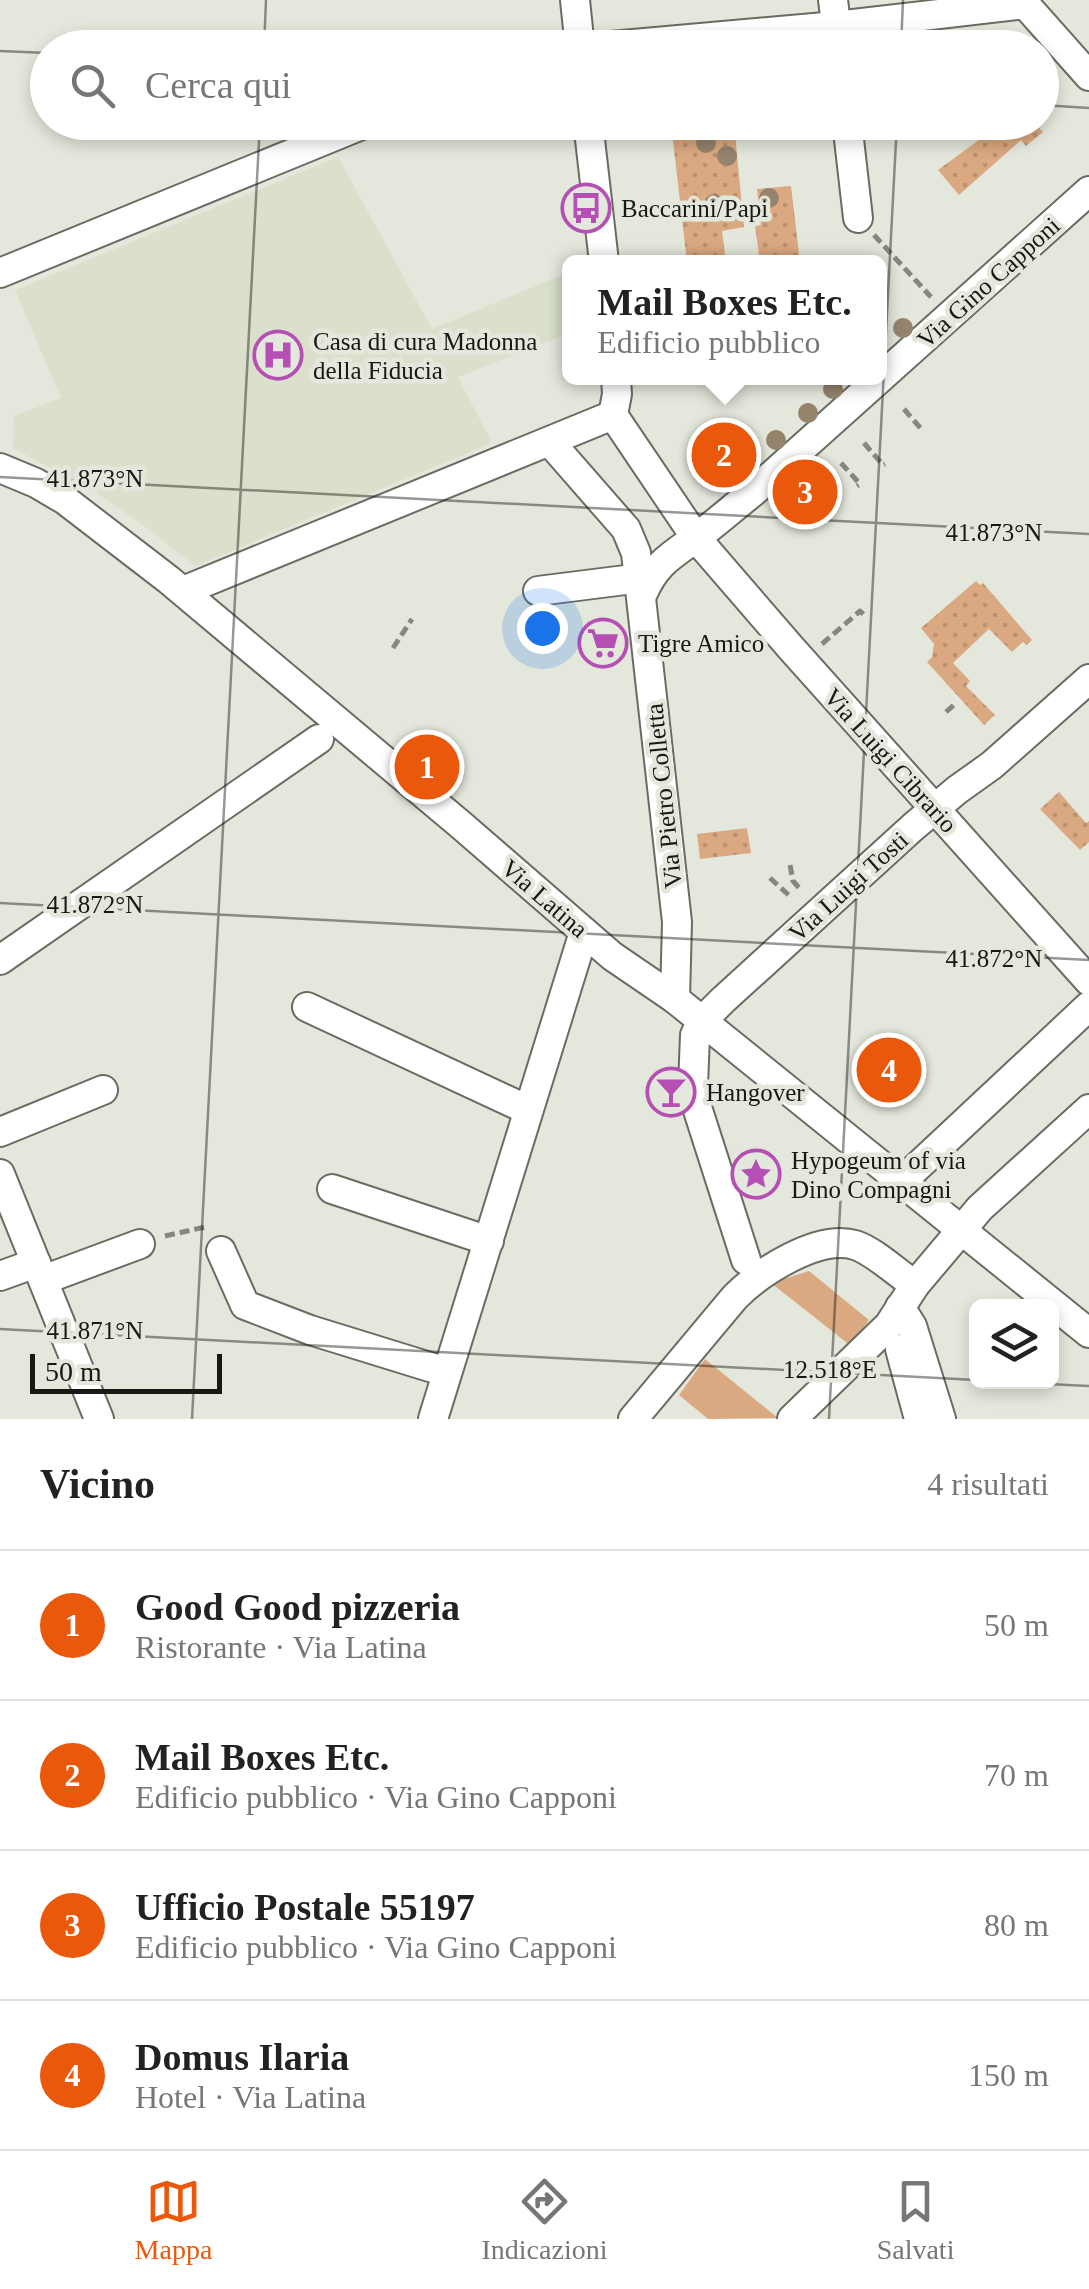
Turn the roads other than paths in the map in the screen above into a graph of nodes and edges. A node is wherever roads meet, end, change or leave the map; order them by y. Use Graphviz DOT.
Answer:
graph roads {
  1 [pos="575,0"];
  2 [pos="1025,2"];
  3 [pos="836,24"];
  4 [pos="578,30"];
  5 [pos="774,30"];
  6 [pos="1049,30"];
  7 [pos="1059,41"];
  8 [pos="1089,76"];
  9 [pos="324,140"];
  10 [pos="590,140"];
  11 [pos="849,140"];
  12 [pos="1089,191"];
  13 [pos="858,218"];
  14 [pos="603,255"];
  15 [pos="0,273"];
  16 [pos="887,372"];
  17 [pos="616,385"];
  18 [pos="872,385"];
  19 [pos="614,415"];
  20 [pos="550,442"];
  21 [pos="0,468"];
  22 [pos="696,538"];
  23 [pos="646,581"];
  24 [pos="182,590"];
  25 [pos="538,591"];
  26 [pos="1089,679"];
  27 [pos="319,739"];
  28 [pos="935,809"];
  29 [pos="584,932"];
  30 [pos="0,960"];
  31 [pos="1089,981"];
  32 [pos="675,998"];
  33 [pos="1089,1006"];
  34 [pos="307,1008"];
  35 [pos="702,1021"];
  36 [pos="103,1090"];
  37 [pos="1089,1108"];
  38 [pos="528,1110"];
  39 [pos="0,1132"];
  40 [pos="0,1174"];
  41 [pos="901,1182"];
  42 [pos="332,1189"];
  43 [pos="960,1230"];
  44 [pos="488,1242"];
  45 [pos="140,1244"];
  46 [pos="221,1251"];
  47 [pos="746,1260"];
  48 [pos="39,1272"];
  49 [pos="0,1276"];
  50 [pos="901,1306"];
  51 [pos="1089,1333"];
  52 [pos="446,1372"];
  53 [pos="99,1419"];
  54 [pos="433,1419"];
  55 [pos="633,1419"];
  56 [pos="792,1419"];
  57 [pos="919,1419"];
  58 [pos="941,1419"];
  1 -- 4 [label="street"];
  2 -- 3 [label="street"];
  2 -- 6 [label="street"];
  3 -- 5 [label="street"];
  7 -- 8 [label="street"];
  9 -- 15 [label="street"];
  10 -- 14 [label="street"];
  11 -- 13 [label="street"];
  12 -- 16 [label="street, Via Gino Capponi"];
  17 -- 19 [label="street"];
  18 -- 22 [label="street, Via Gino Capponi"];
  19 -- 20 [label="street"];
  19 -- 22 [label="street, Via Luigi Cibrario"];
  20 -- 23 [label="street, Via Pietro Colletta"];
  20 -- 24 [label="street"];
  21 -- 24 [label="street, Via Latina"];
  22 -- 23 [label="street, Via Gino Capponi"];
  22 -- 28 [label="street, Via Luigi Cibrario"];
  23 -- 25 [label="street"];
  23 -- 32 [label="street, Via Pietro Colletta"];
  24 -- 29 [label="street, Via Latina"];
  26 -- 28 [label="street, Via Luigi Tosti"];
  27 -- 30 [label="street"];
  28 -- 31 [label="street, Via Luigi Cibrario"];
  28 -- 35 [label="street, Via Luigi Tosti"];
  29 -- 32 [label="street, Via Latina"];
  29 -- 38 [label="street"];
  32 -- 35 [label="street, Via Latina"];
  33 -- 41 [label="street"];
  34 -- 38 [label="street"];
  35 -- 41 [label="street, Via Latina"];
  35 -- 47 [label="street"];
  36 -- 39 [label="street"];
  37 -- 43 [label="street"];
  38 -- 44 [label="street"];
  40 -- 48 [label="street"];
  41 -- 43 [label="street, Via Latina"];
  42 -- 44 [label="street"];
  43 -- 50 [label="street"];
  43 -- 51 [label="street, Via Latina"];
  44 -- 52 [label="street"];
  45 -- 48 [label="street"];
  46 -- 52 [label="street"];
  48 -- 49 [label="street"];
  48 -- 53 [label="street"];
  50 -- 55 [label="street"];
  50 -- 56 [label="street"];
  50 -- 57 [label="street"];
  50 -- 58 [label="street"];
  52 -- 54 [label="street"];
}
